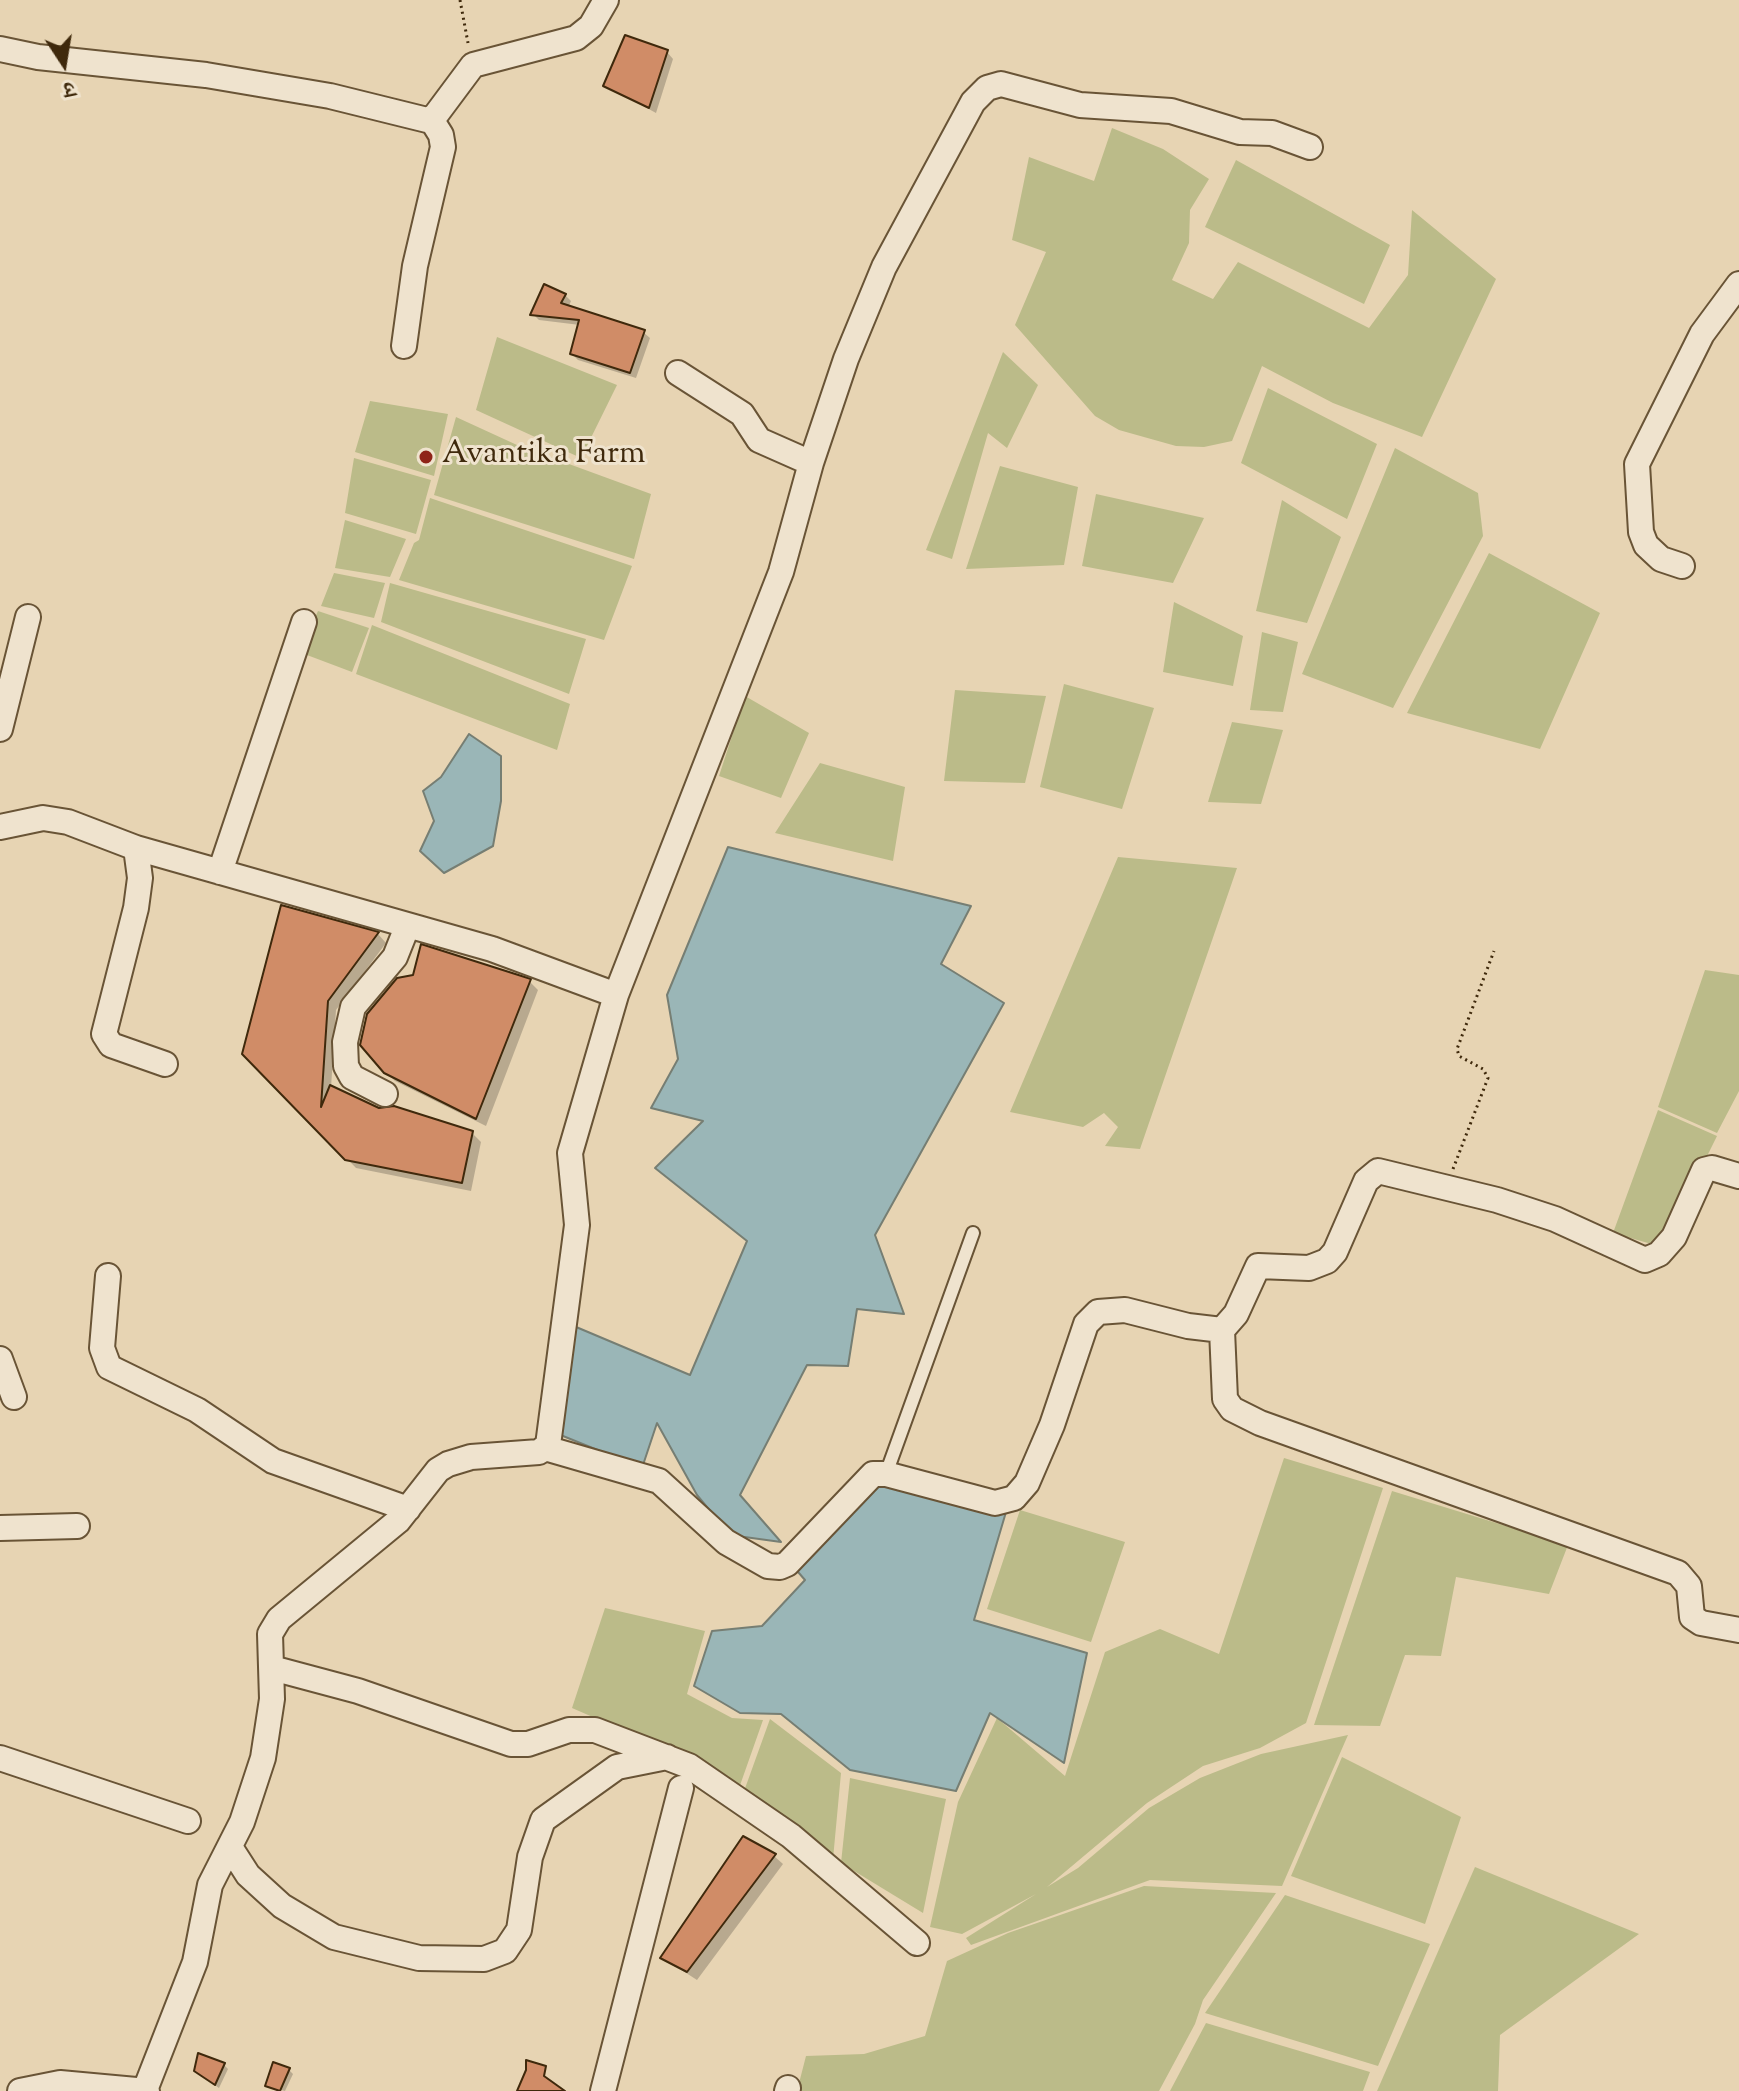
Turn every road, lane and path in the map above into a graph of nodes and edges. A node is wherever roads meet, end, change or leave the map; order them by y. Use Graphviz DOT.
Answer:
graph roads {
  1 [pos="460,0"];
  2 [pos="606,0"];
  3 [pos="0,49"];
  4 [pos="473,65"];
  5 [pos="431,119"];
  6 [pos="1310,147"];
  7 [pos="1739,284"];
  8 [pos="404,346"];
  9 [pos="678,373"];
  10 [pos="811,463"];
  11 [pos="1682,566"];
  12 [pos="28,617"];
  13 [pos="304,622"];
  14 [pos="0,729"];
  15 [pos="0,827"];
  16 [pos="136,848"];
  17 [pos="220,872"];
  18 [pos="407,927"];
  19 [pos="1494,951"];
  20 [pos="616,995"];
  21 [pos="165,1064"];
  22 [pos="385,1094"];
  23 [pos="1739,1176"];
  24 [pos="1445,1187"];
  25 [pos="973,1233"];
  26 [pos="108,1276"];
  27 [pos="1222,1330"];
  28 [pos="0,1359"];
  29 [pos="14,1397"];
  30 [pos="545,1448"];
  31 [pos="886,1474"];
  32 [pos="408,1509"];
  33 [pos="77,1526"];
  34 [pos="0,1528"];
  35 [pos="1739,1630"];
  36 [pos="272,1668"];
  37 [pos="667,1757"];
  38 [pos="0,1758"];
  39 [pos="681,1788"];
  40 [pos="188,1821"];
  41 [pos="230,1847"];
  42 [pos="917,1943"];
  43 [pos="138,2090"];
  44 [pos="20,2091"];
  45 [pos="603,2091"];
  1 -- 4 [label="path"];
  2 -- 4 [label="street"];
  3 -- 5 [label="street"];
  4 -- 5 [label="street"];
  5 -- 8 [label="street"];
  6 -- 10 [label="street"];
  7 -- 11 [label="street"];
  9 -- 10 [label="street"];
  10 -- 20 [label="street"];
  12 -- 14 [label="street"];
  13 -- 17 [label="street"];
  15 -- 16 [label="street"];
  16 -- 17 [label="street"];
  16 -- 21 [label="street"];
  17 -- 18 [label="street"];
  18 -- 20 [label="street"];
  18 -- 22 [label="street"];
  19 -- 24 [label="path"];
  20 -- 30 [label="street"];
  23 -- 24 [label="street"];
  24 -- 27 [label="street"];
  25 -- 31 [label="lane"];
  26 -- 32 [label="street"];
  27 -- 31 [label="street"];
  27 -- 35 [label="street"];
  28 -- 29 [label="street"];
  30 -- 31 [label="street"];
  30 -- 32 [label="street"];
  32 -- 36 [label="street"];
  33 -- 34 [label="street"];
  36 -- 37 [label="street"];
  36 -- 41 [label="street"];
  37 -- 41 [label="street"];
  37 -- 42 [label="street"];
  38 -- 40 [label="street"];
  39 -- 45 [label="street"];
  41 -- 43 [label="street"];
  43 -- 44 [label="street"];
}
